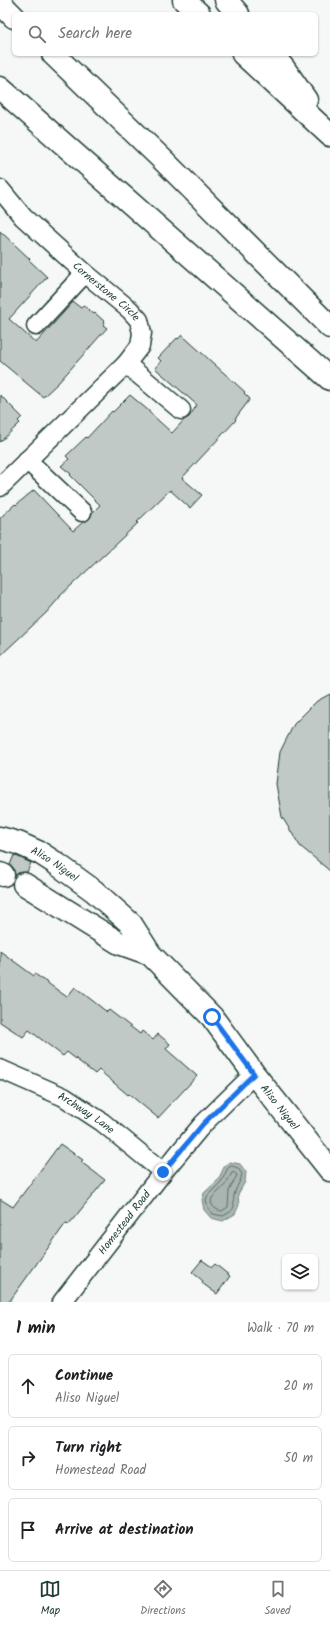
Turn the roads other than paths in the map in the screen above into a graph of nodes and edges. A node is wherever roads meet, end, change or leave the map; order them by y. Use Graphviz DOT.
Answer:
graph roads {
  1 [pos="184,0"];
  2 [pos="226,0"];
  3 [pos="0,3"];
  4 [pos="197,12"];
  5 [pos="236,12"];
  6 [pos="12,15"];
  7 [pos="54,56"];
  8 [pos="245,56"];
  9 [pos="274,56"];
  10 [pos="0,88"];
  11 [pos="328,132"];
  12 [pos="0,189"];
  13 [pos="85,273"];
  14 [pos="36,326"];
  15 [pos="330,327"];
  16 [pos="126,364"];
  17 [pos="330,379"];
  18 [pos="181,410"];
  19 [pos="27,460"];
  20 [pos="1,483"];
  21 [pos="82,512"];
  22 [pos="0,838"];
  23 [pos="24,884"];
  24 [pos="150,954"];
  25 [pos="0,1069"];
  26 [pos="254,1074"];
  27 [pos="330,1170"];
  28 [pos="163,1172"];
  29 [pos="62,1302"];
  1 -- 4 [label="main road"];
  2 -- 5 [label="main road"];
  3 -- 6 [label="main road"];
  7 -- 15 [label="main road"];
  8 -- 11 [label="main road"];
  9 -- 11 [label="main road"];
  10 -- 17 [label="main road"];
  12 -- 13 [label="street, Cornerstone Circle"];
  13 -- 14 [label="street"];
  13 -- 16 [label="street, Cornerstone Circle"];
  16 -- 18 [label="street"];
  16 -- 19 [label="street, Cornerstone Circle"];
  19 -- 20 [label="street, Cornerstone Circle"];
  19 -- 21 [label="street"];
  22 -- 24 [label="main road, Aliso Niguel"];
  23 -- 24 [label="main road, Aliso Niguel"];
  24 -- 26 [label="main road, Aliso Niguel"];
  25 -- 28 [label="street, Archway Lane"];
  26 -- 27 [label="main road, Aliso Niguel"];
  26 -- 28 [label="street, Homestead Road"];
  28 -- 29 [label="street, Homestead Road"];
}
